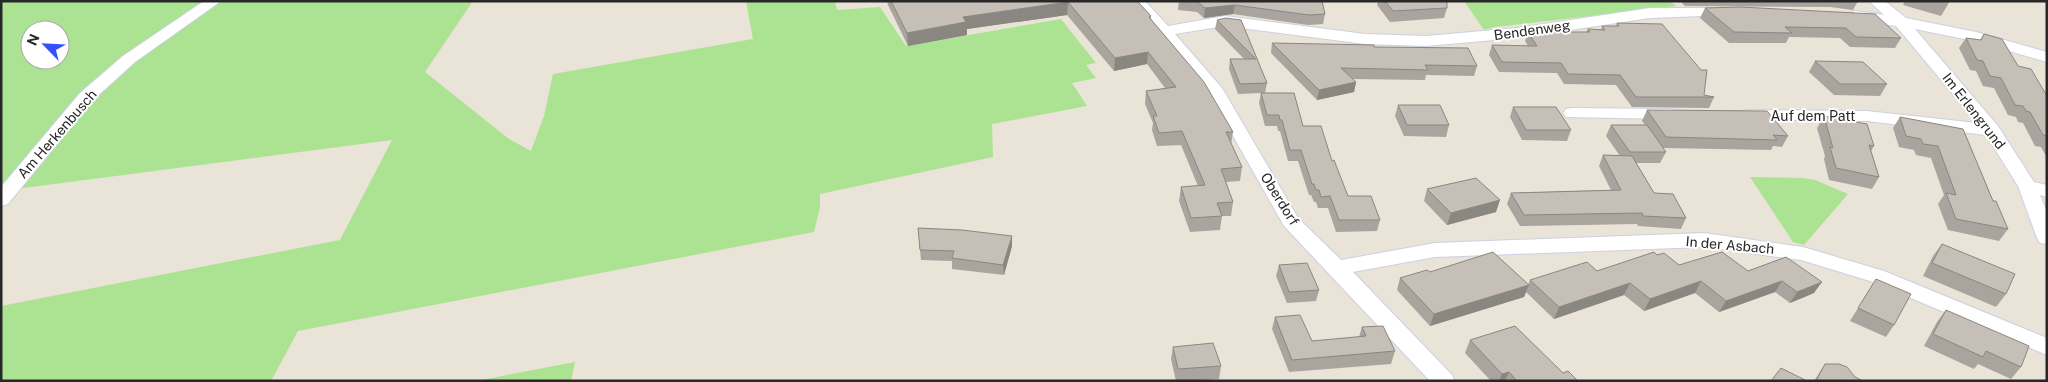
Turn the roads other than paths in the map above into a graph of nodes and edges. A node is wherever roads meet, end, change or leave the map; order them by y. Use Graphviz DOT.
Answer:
graph roads {
  1 [pos="214,1"];
  2 [pos="1137,1"];
  3 [pos="1876,1"];
  4 [pos="1744,12"];
  5 [pos="1838,15"];
  6 [pos="1900,21"];
  7 [pos="1166,31"];
  8 [pos="2047,57"];
  9 [pos="1572,113"];
  10 [pos="1688,115"];
  11 [pos="1726,115"];
  12 [pos="1992,130"];
  13 [pos="2027,186"];
  14 [pos="2047,191"];
  15 [pos="1,200"];
  16 [pos="2047,238"];
  17 [pos="1337,268"];
  18 [pos="2047,347"];
  19 [pos="1444,381"];
  1 -- 15 [label="street, Am Herkenbusch"];
  2 -- 7 [label="street, Oberdorf"];
  3 -- 6 [label="street, Im Erlengrund"];
  4 -- 7 [label="street, Bendenweg"];
  5 -- 6 [label="street"];
  6 -- 8 [label="street"];
  6 -- 12 [label="street, Im Erlengrund"];
  7 -- 17 [label="street, Oberdorf"];
  9 -- 10 [label="street"];
  11 -- 12 [label="street, Auf dem Patt"];
  12 -- 13 [label="street, Im Erlengrund"];
  13 -- 14 [label="street"];
  13 -- 16 [label="street, Im Erlengrund"];
  17 -- 18 [label="street, In der Asbach"];
  17 -- 19 [label="street, Oberdorf"];
}
